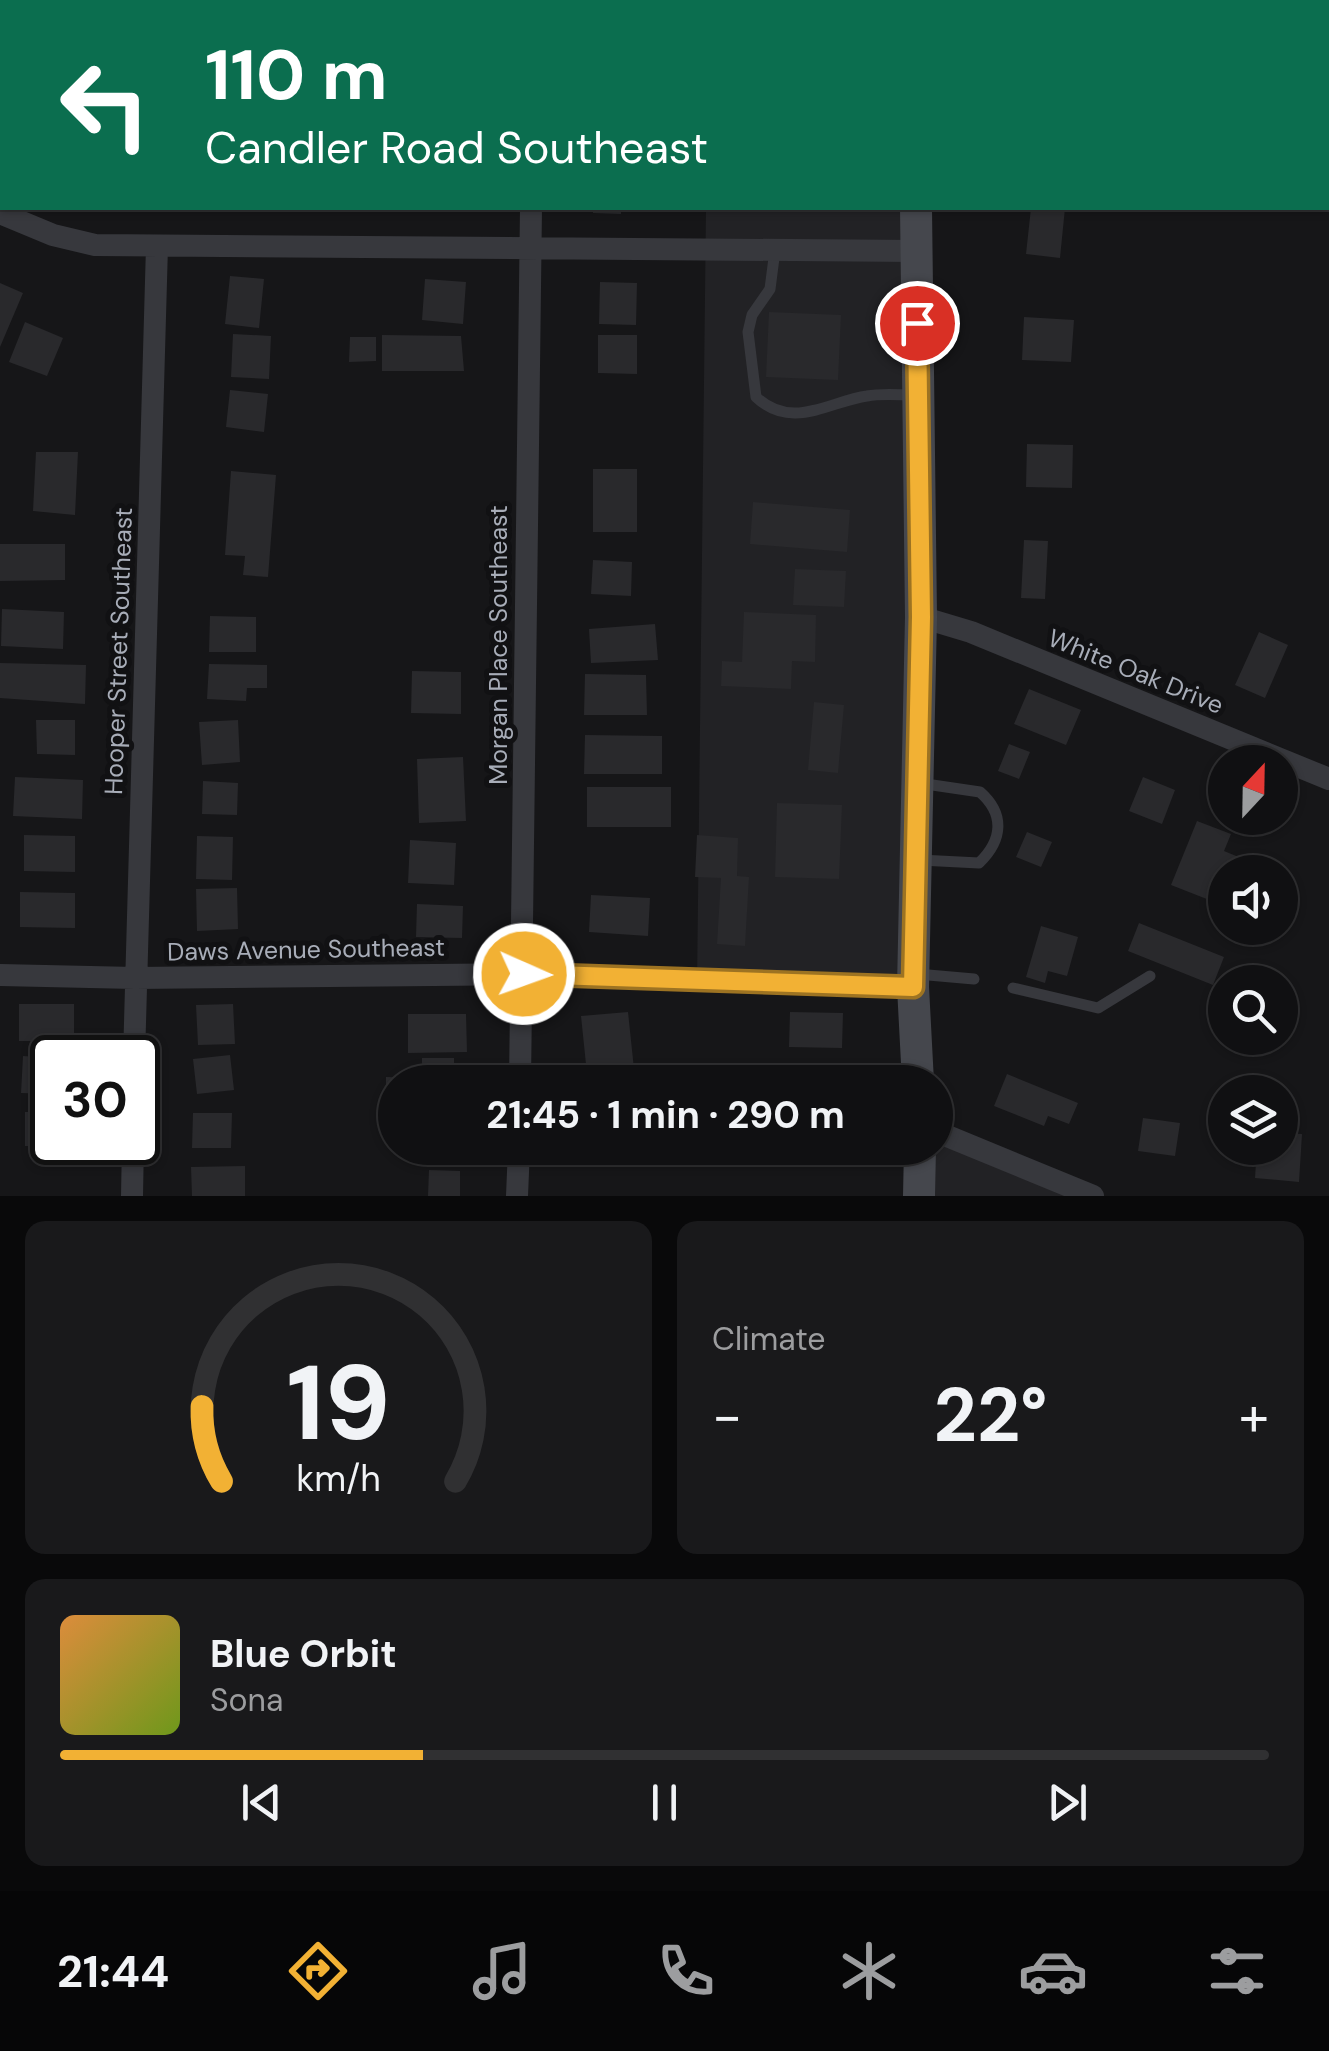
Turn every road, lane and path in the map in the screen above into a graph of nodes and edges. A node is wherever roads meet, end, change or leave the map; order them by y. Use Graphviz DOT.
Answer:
graph roads {
  1 [pos="531,210"];
  2 [pos="916,210"];
  3 [pos="0,213"];
  4 [pos="158,246"];
  5 [pos="528,247"];
  6 [pos="775,250"];
  7 [pos="916,251"];
  8 [pos="918,395"];
  9 [pos="921,617"];
  10 [pos="1329,780"];
  11 [pos="917,783"];
  12 [pos="915,860"];
  13 [pos="524,974"];
  14 [pos="0,975"];
  15 [pos="1150,976"];
  16 [pos="135,978"];
  17 [pos="974,979"];
  18 [pos="913,980"];
  19 [pos="1013,988"];
  20 [pos="134,1035"];
  21 [pos="521,1065"];
  22 [pos="917,1065"];
  23 [pos="953,1138"];
  24 [pos="132,1165"];
  25 [pos="518,1165"];
  26 [pos="920,1165"];
  27 [pos="132,1196"];
  28 [pos="517,1196"];
  29 [pos="919,1196"];
  30 [pos="1092,1196"];
  1 -- 5 [label="street, Morgan Place Southeast"];
  2 -- 7 [label="main road"];
  3 -- 4 [label="street"];
  4 -- 5 [label="street"];
  4 -- 16 [label="street, Hooper Street Southeast"];
  5 -- 6 [label="street"];
  5 -- 13 [label="street, Morgan Place Southeast"];
  6 -- 7 [label="street"];
  6 -- 8 [label="lane"];
  7 -- 8 [label="main road"];
  8 -- 9 [label="main road"];
  9 -- 10 [label="street, White Oak Drive"];
  9 -- 11 [label="main road"];
  11 -- 12 [label="main road"];
  11 -- 12 [label="lane"];
  12 -- 18 [label="main road"];
  13 -- 16 [label="street, Daws Avenue Southeast"];
  13 -- 18 [label="street, Daws Avenue Southeast"];
  13 -- 21 [label="street, Morgan Place Southeast"];
  14 -- 16 [label="street, Daws Avenue Southeast"];
  15 -- 19 [label="lane"];
  16 -- 20 [label="street, Hooper Street Southeast"];
  17 -- 18 [label="lane"];
  18 -- 22 [label="main road"];
  23 -- 30 [label="street"];
  24 -- 27 [label="street"];
  25 -- 28 [label="street"];
  26 -- 29 [label="main road"];
}
